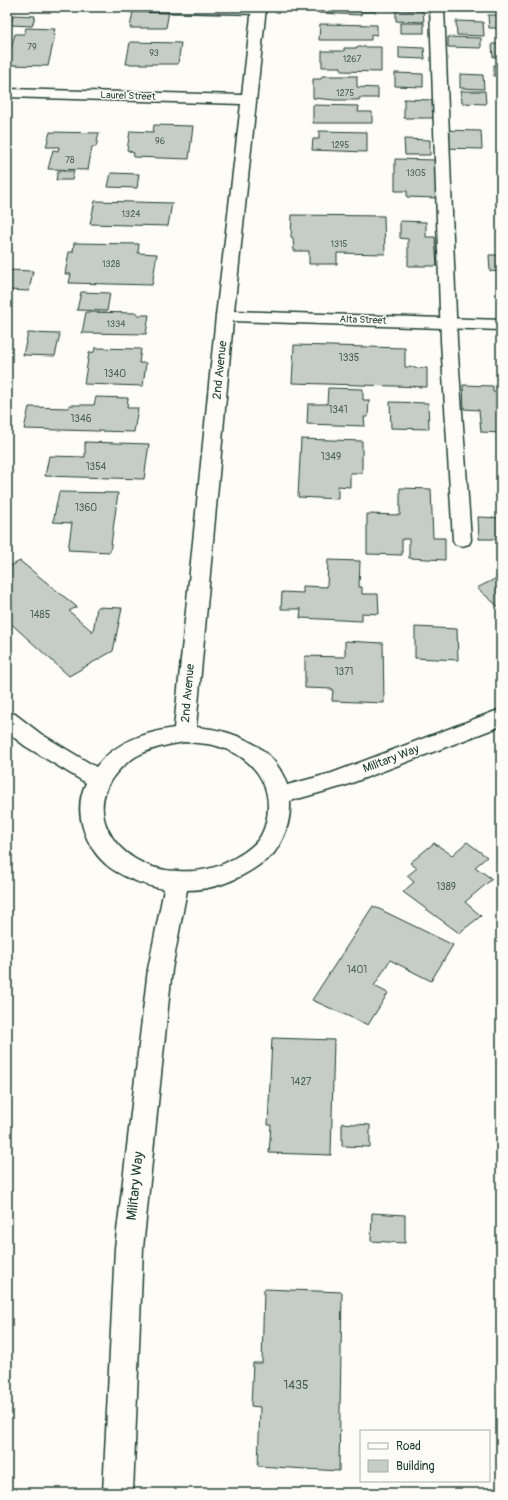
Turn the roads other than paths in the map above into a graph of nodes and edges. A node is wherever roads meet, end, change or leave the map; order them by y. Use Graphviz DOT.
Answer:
graph roads {
  1 [pos="129,7"];
  2 [pos="437,7"];
  3 [pos="259,9"];
  4 [pos="7,93"];
  5 [pos="250,100"];
  6 [pos="225,316"];
  7 [pos="448,323"];
  8 [pos="501,325"];
  9 [pos="462,540"];
  10 [pos="501,717"];
  11 [pos="7,720"];
  12 [pos="184,734"];
  13 [pos="99,780"];
  14 [pos="280,795"];
  15 [pos="177,882"];
  16 [pos="118,1493"];
  1 -- 3 [label="lane"];
  2 -- 7 [label="lane"];
  3 -- 5 [label="street, 2nd Avenue"];
  4 -- 5 [label="street, Laurel Street"];
  5 -- 6 [label="street, 2nd Avenue"];
  6 -- 7 [label="street, Alta Street"];
  6 -- 12 [label="street, 2nd Avenue"];
  7 -- 8 [label="street, Alta Street"];
  7 -- 9 [label="lane"];
  10 -- 14 [label="street, Military Way"];
  11 -- 13 [label="street"];
  12 -- 13 [label="street"];
  12 -- 14 [label="street"];
  13 -- 15 [label="street"];
  14 -- 15 [label="street"];
  15 -- 16 [label="street, Military Way"];
}
